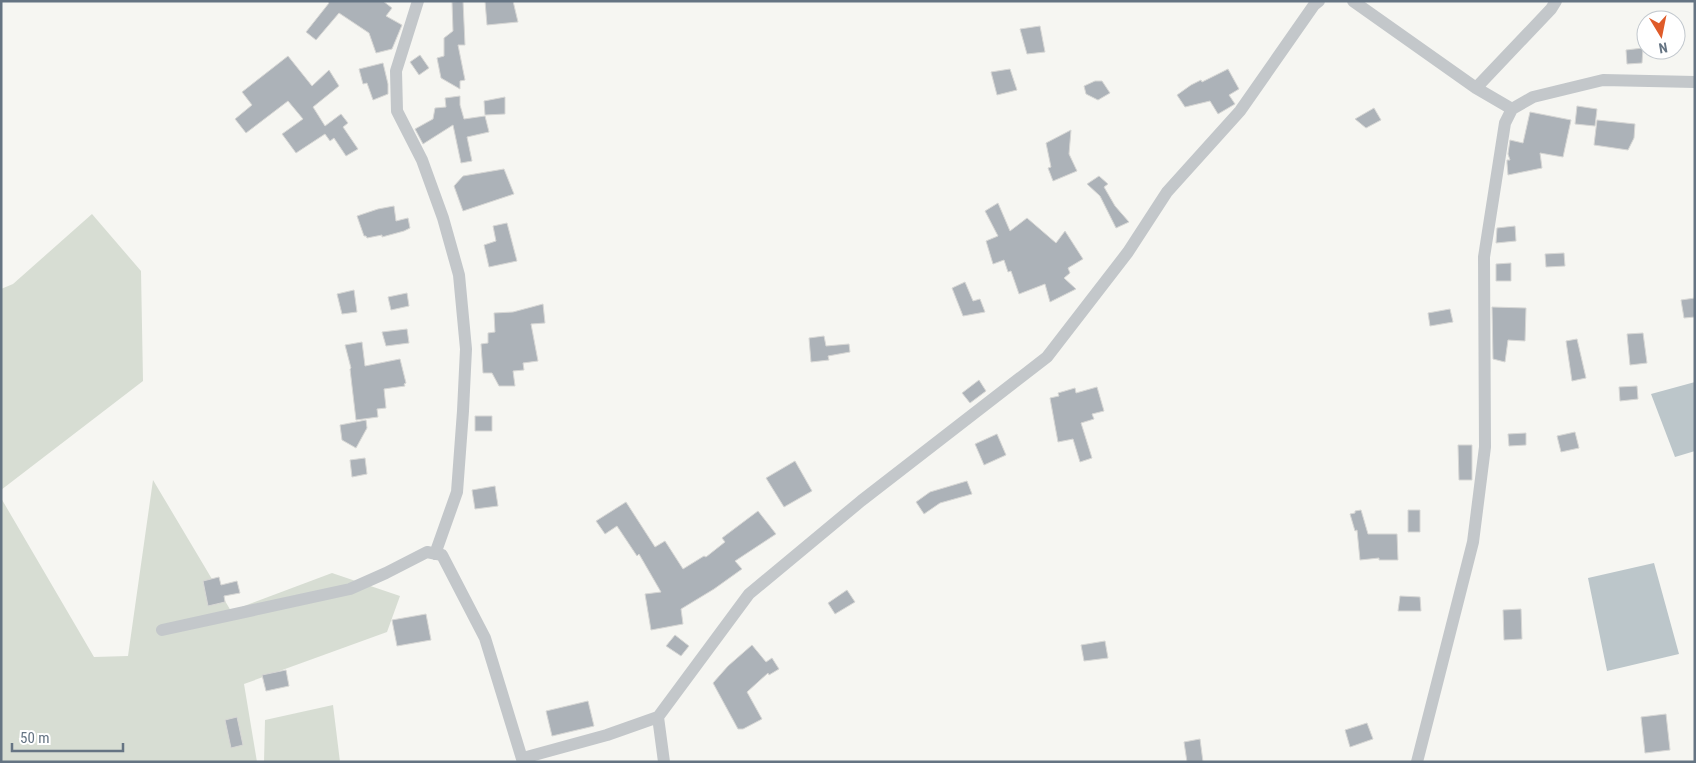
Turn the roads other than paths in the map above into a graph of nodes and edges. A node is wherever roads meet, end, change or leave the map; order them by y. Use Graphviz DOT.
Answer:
graph roads {
  1 [pos="418,1"];
  2 [pos="1320,1"];
  3 [pos="1353,1"];
  4 [pos="1556,1"];
  5 [pos="1695,82"];
  6 [pos="1476,88"];
  7 [pos="1512,109"];
  8 [pos="435,554"];
  9 [pos="162,630"];
  10 [pos="658,716"];
  11 [pos="523,760"];
  12 [pos="664,762"];
  13 [pos="1418,762"];
  1 -- 8 [label="street"];
  2 -- 10 [label="street"];
  3 -- 6 [label="street"];
  4 -- 6 [label="street"];
  5 -- 7 [label="street"];
  6 -- 7 [label="street"];
  7 -- 13 [label="street"];
  8 -- 9 [label="street"];
  8 -- 11 [label="street"];
  10 -- 11 [label="street"];
  10 -- 12 [label="street"];
}
